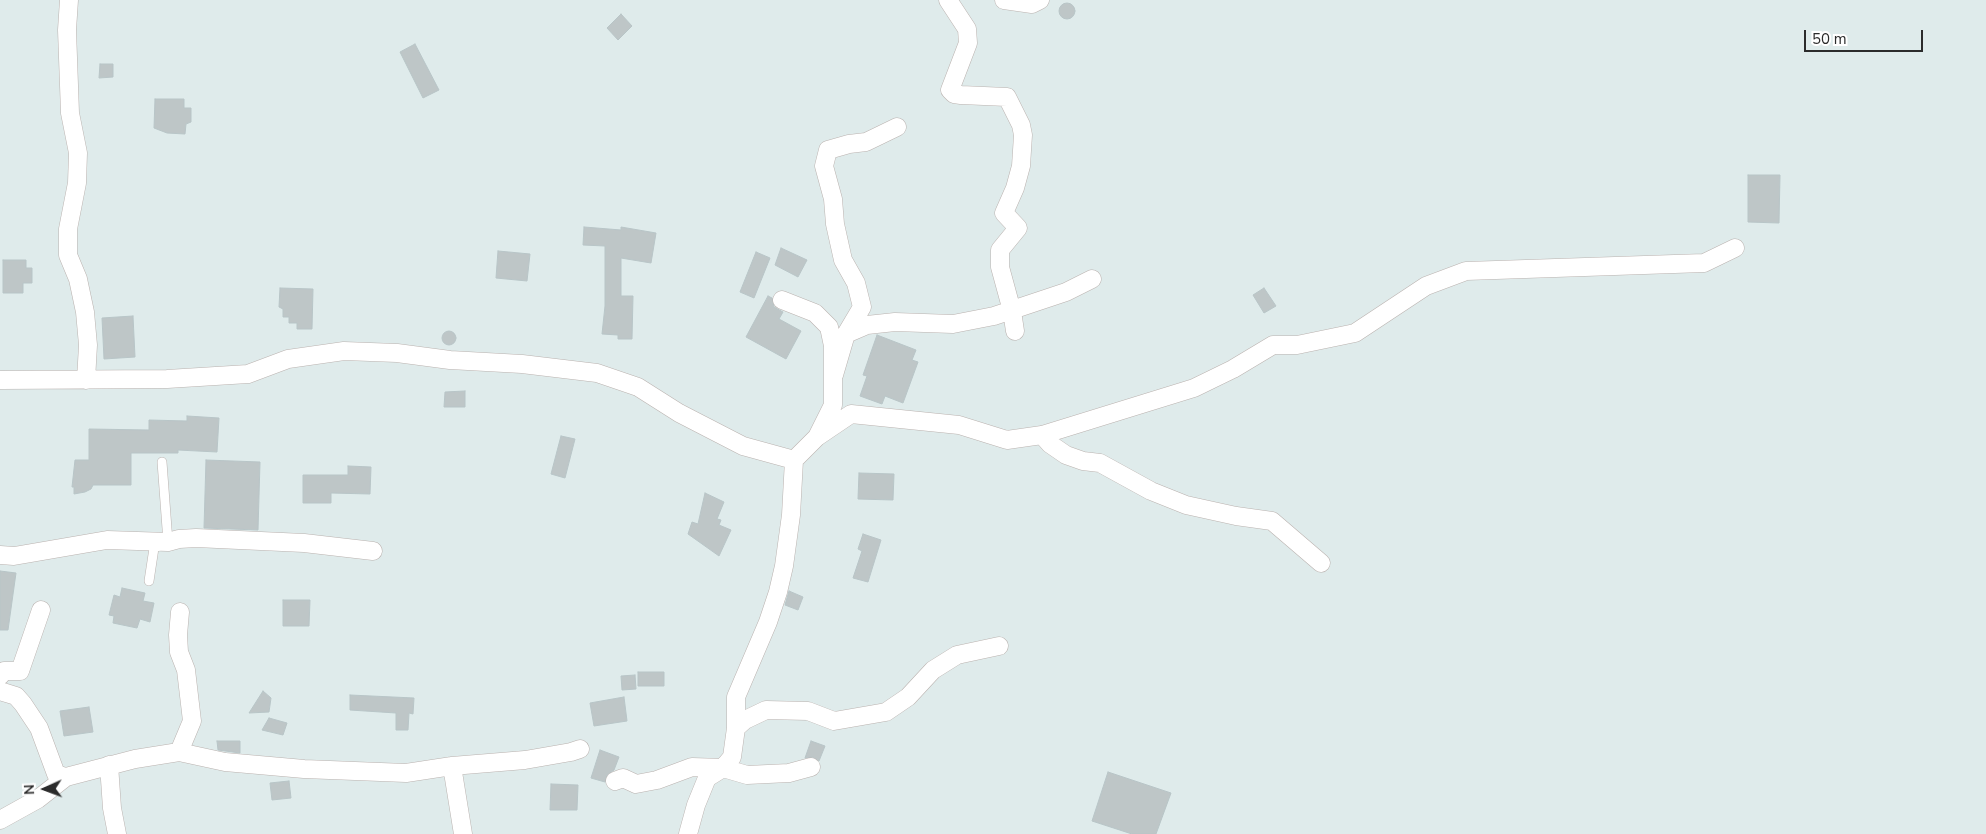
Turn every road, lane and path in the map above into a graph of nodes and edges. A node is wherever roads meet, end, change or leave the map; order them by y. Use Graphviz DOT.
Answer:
graph roads {
  1 [pos="69,0"];
  2 [pos="1004,0"];
  3 [pos="1040,0"];
  4 [pos="952,1"];
  5 [pos="897,127"];
  6 [pos="1735,248"];
  7 [pos="1092,279"];
  8 [pos="782,300"];
  9 [pos="1012,311"];
  10 [pos="1015,331"];
  11 [pos="846,334"];
  12 [pos="834,376"];
  13 [pos="0,380"];
  14 [pos="86,380"];
  15 [pos="1042,435"];
  16 [pos="816,437"];
  17 [pos="794,460"];
  18 [pos="162,462"];
  19 [pos="168,542"];
  20 [pos="373,551"];
  21 [pos="0,555"];
  22 [pos="1321,563"];
  23 [pos="149,581"];
  24 [pos="41,610"];
  25 [pos="180,612"];
  26 [pos="999,646"];
  27 [pos="20,671"];
  28 [pos="0,676"];
  29 [pos="8,693"];
  30 [pos="736,728"];
  31 [pos="580,749"];
  32 [pos="179,752"];
  33 [pos="109,765"];
  34 [pos="452,766"];
  35 [pos="811,767"];
  36 [pos="723,768"];
  37 [pos="66,777"];
  38 [pos="615,781"];
  39 [pos="0,820"];
  40 [pos="117,834"];
  41 [pos="463,834"];
  42 [pos="688,834"];
  1 -- 14 [label="street"];
  2 -- 3 [label="street"];
  4 -- 9 [label="street"];
  5 -- 11 [label="street"];
  6 -- 15 [label="street"];
  7 -- 9 [label="street"];
  8 -- 12 [label="street"];
  9 -- 10 [label="street"];
  9 -- 11 [label="street"];
  11 -- 12 [label="street"];
  12 -- 16 [label="street"];
  13 -- 14 [label="street"];
  14 -- 17 [label="street"];
  15 -- 16 [label="street"];
  15 -- 22 [label="street"];
  16 -- 17 [label="street"];
  17 -- 30 [label="street"];
  18 -- 19 [label="lane"];
  19 -- 20 [label="street"];
  19 -- 21 [label="street"];
  19 -- 23 [label="lane"];
  24 -- 27 [label="street"];
  25 -- 32 [label="street"];
  26 -- 30 [label="street"];
  27 -- 28 [label="street"];
  27 -- 29 [label="street"];
  29 -- 37 [label="street"];
  30 -- 36 [label="street"];
  31 -- 34 [label="street"];
  32 -- 33 [label="street"];
  32 -- 34 [label="street"];
  33 -- 37 [label="street"];
  33 -- 40 [label="street"];
  34 -- 41 [label="street"];
  35 -- 36 [label="street"];
  36 -- 38 [label="street"];
  36 -- 42 [label="street"];
  37 -- 39 [label="street"];
}
